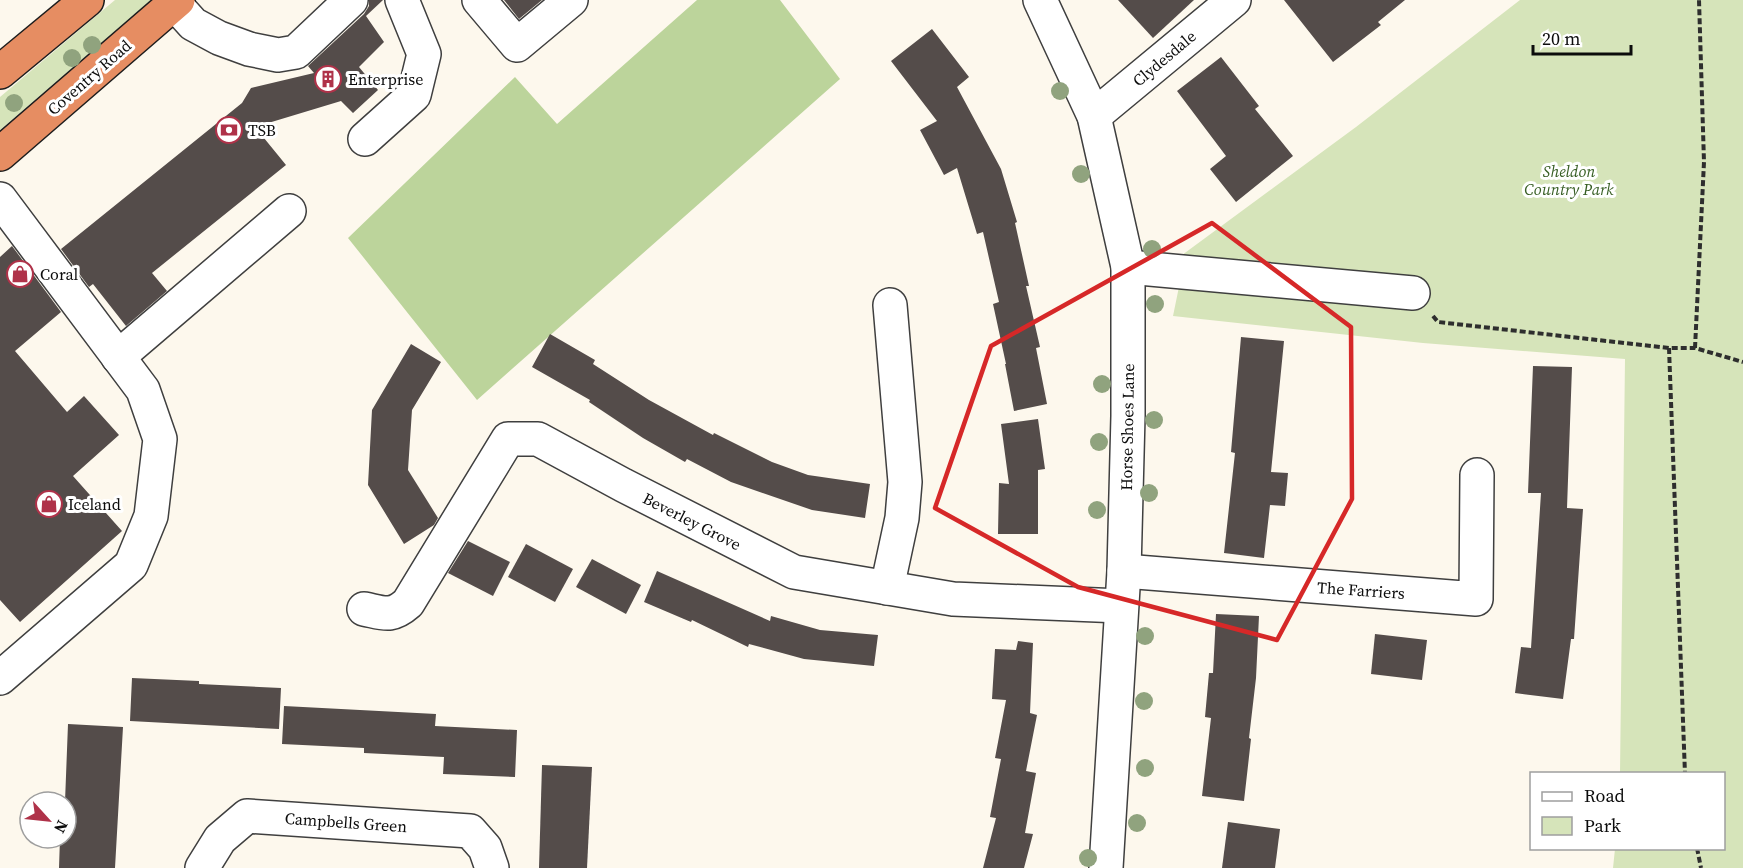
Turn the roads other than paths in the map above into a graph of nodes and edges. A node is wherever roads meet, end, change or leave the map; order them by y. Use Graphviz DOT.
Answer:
graph roads {
  1 [pos="87,0"];
  2 [pos="351,0"];
  3 [pos="402,0"];
  4 [pos="478,0"];
  5 [pos="571,0"];
  6 [pos="1040,0"];
  7 [pos="1234,0"];
  8 [pos="176,2"];
  9 [pos="0,72"];
  10 [pos="1094,116"];
  11 [pos="365,139"];
  12 [pos="0,154"];
  13 [pos="0,199"];
  14 [pos="289,211"];
  15 [pos="1128,267"];
  16 [pos="1413,293"];
  17 [pos="890,305"];
  18 [pos="118,357"];
  19 [pos="1477,475"];
  20 [pos="1124,571"];
  21 [pos="887,588"];
  22 [pos="1121,606"];
  23 [pos="364,609"];
  24 [pos="0,678"];
  25 [pos="202,868"];
  26 [pos="492,868"];
  27 [pos="1106,868"];
  1 -- 9 [label="highway"];
  2 -- 8 [label="street"];
  3 -- 11 [label="street"];
  4 -- 5 [label="street"];
  6 -- 10 [label="street, Horse Shoes Lane"];
  7 -- 10 [label="street, Clydesdale"];
  8 -- 12 [label="highway, Coventry Road"];
  10 -- 15 [label="street, Horse Shoes Lane"];
  13 -- 18 [label="street"];
  14 -- 18 [label="street"];
  15 -- 16 [label="street"];
  15 -- 20 [label="street, Horse Shoes Lane"];
  17 -- 21 [label="street"];
  18 -- 24 [label="street"];
  19 -- 20 [label="street, The Farriers"];
  20 -- 22 [label="street, Horse Shoes Lane"];
  21 -- 22 [label="street, Beverley Grove"];
  21 -- 23 [label="street, Beverley Grove"];
  22 -- 27 [label="street, Horse Shoes Lane"];
  25 -- 26 [label="street, Campbells Green"];
}
